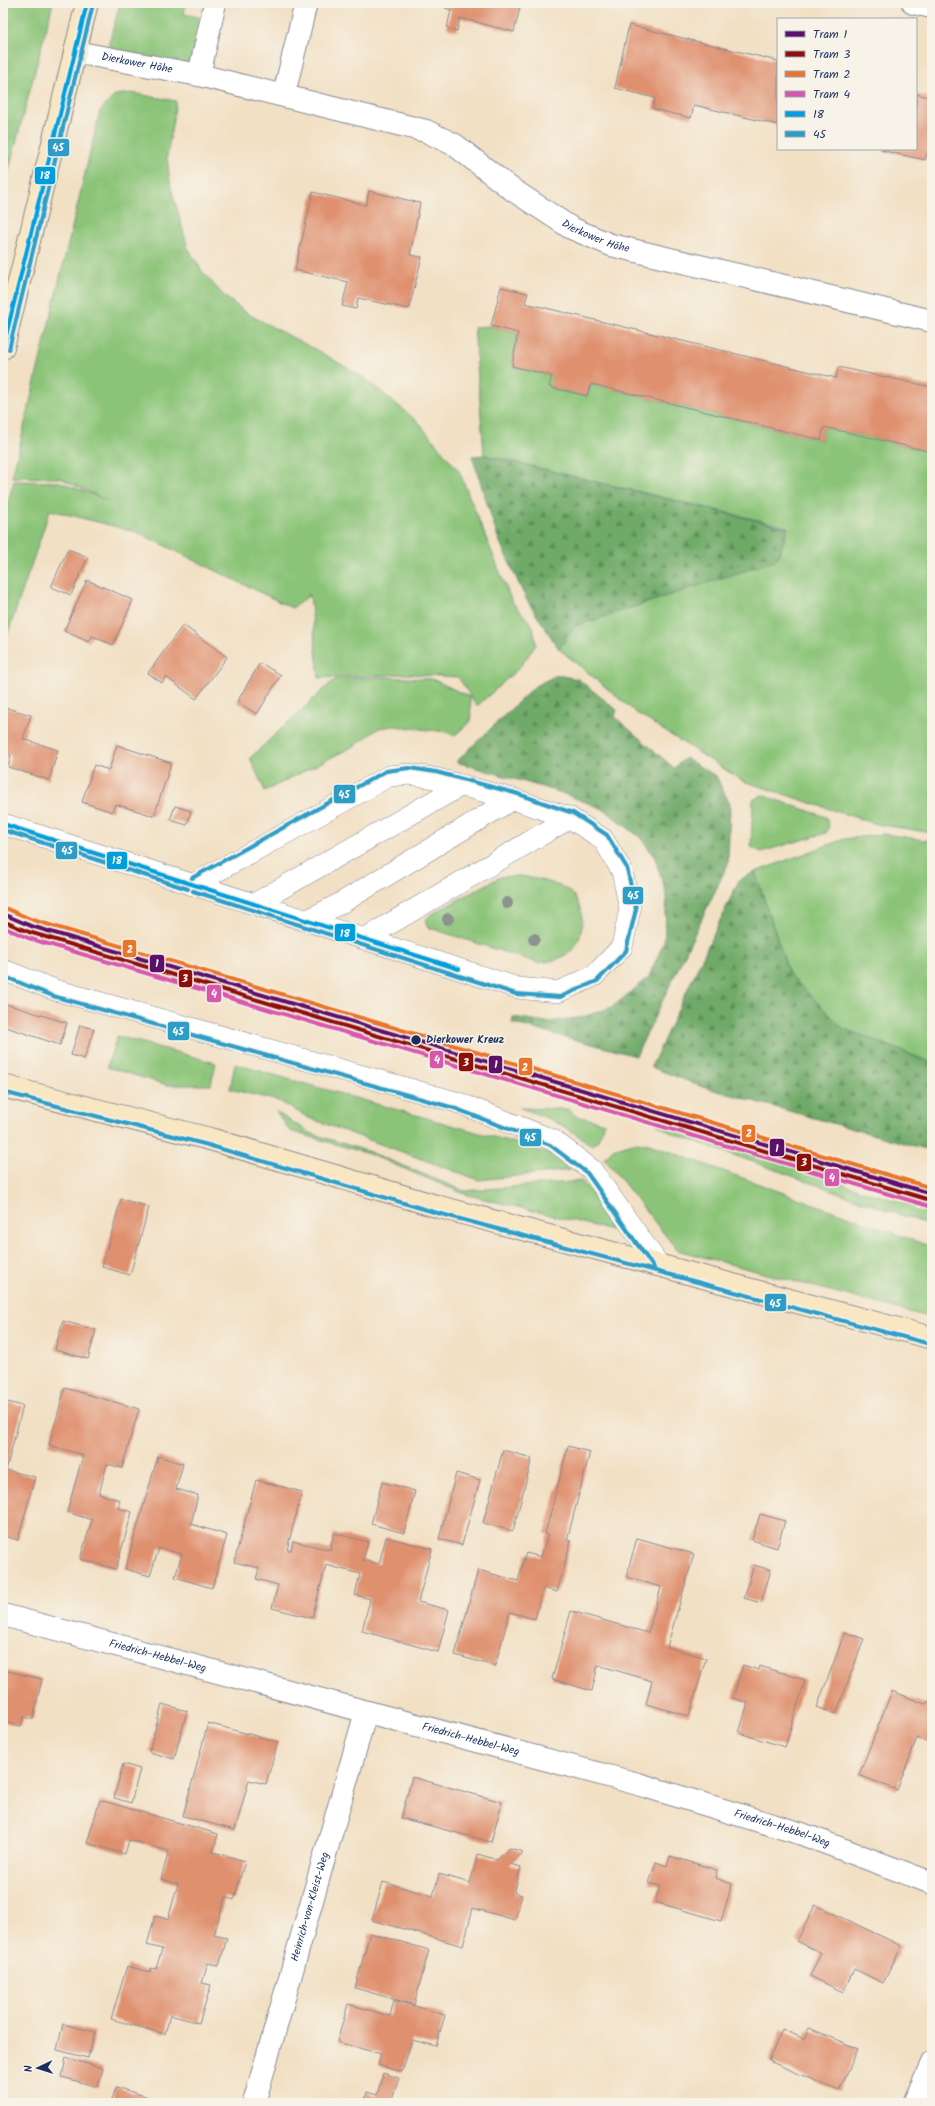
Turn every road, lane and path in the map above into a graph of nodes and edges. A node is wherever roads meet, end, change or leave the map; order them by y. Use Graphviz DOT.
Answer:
graph roads {
  1 [pos="87,3"];
  2 [pos="215,3"];
  3 [pos="306,3"];
  4 [pos="913,3"];
  5 [pos="932,7"];
  6 [pos="76,52"];
  7 [pos="199,74"];
  8 [pos="284,94"];
  9 [pos="932,321"];
  10 [pos="3,348"];
  11 [pos="462,785"];
  12 [pos="513,800"];
  13 [pos="570,818"];
  14 [pos="3,824"];
  15 [pos="192,885"];
  16 [pos="254,904"];
  17 [pos="306,921"];
  18 [pos="364,939"];
  19 [pos="3,970"];
  20 [pos="3,1086"];
  21 [pos="659,1265"];
  22 [pos="932,1338"];
  23 [pos="3,1615"];
  24 [pos="366,1712"];
  25 [pos="932,1884"];
  26 [pos="932,2063"];
  27 [pos="254,2103"];
  28 [pos="914,2103"];
  1 -- 6 [label="street"];
  2 -- 7 [label="street"];
  3 -- 8 [label="street"];
  4 -- 5 [label="street"];
  6 -- 7 [label="street, Dierkower Höhe"];
  6 -- 10 [label="street"];
  7 -- 8 [label="street, Dierkower Höhe"];
  8 -- 9 [label="street, Dierkower Höhe"];
  11 -- 12 [label="lane"];
  11 -- 15 [label="lane"];
  11 -- 16 [label="lane"];
  12 -- 13 [label="lane"];
  12 -- 17 [label="lane"];
  13 -- 18 [label="lane"];
  13 -- 18 [label="lane"];
  14 -- 15 [label="lane"];
  15 -- 16 [label="lane"];
  16 -- 17 [label="lane"];
  17 -- 18 [label="lane"];
  19 -- 21 [label="lane"];
  20 -- 21 [label="street"];
  21 -- 22 [label="street"];
  23 -- 24 [label="street, Friedrich-Hebbel-Weg"];
  24 -- 25 [label="street, Friedrich-Hebbel-Weg"];
  24 -- 27 [label="street, Heinrich-von-Kleist-Weg"];
  26 -- 28 [label="street"];
}
